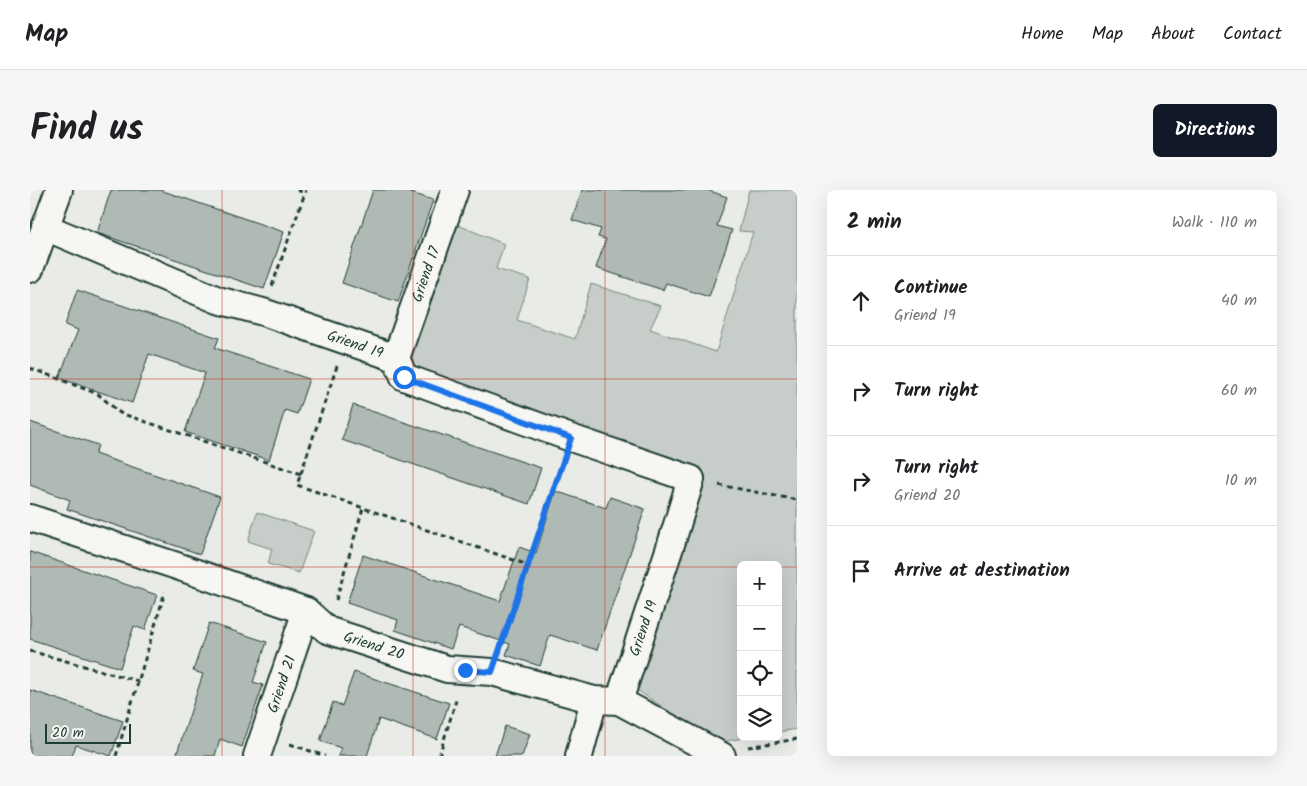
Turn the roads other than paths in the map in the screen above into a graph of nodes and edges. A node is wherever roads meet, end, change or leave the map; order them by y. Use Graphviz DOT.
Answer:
graph roads {
  1 [pos="59,190"];
  2 [pos="455,190"];
  3 [pos="45,227"];
  4 [pos="30,269"];
  5 [pos="396,358"];
  6 [pos="30,518"];
  7 [pos="306,611"];
  8 [pos="606,701"];
  9 [pos="260,746"];
  10 [pos="718,754"];
  11 [pos="579,756"];
  1 -- 3 [label="street"];
  2 -- 5 [label="street, Griend 17"];
  3 -- 4 [label="street"];
  3 -- 5 [label="street, Griend 19"];
  5 -- 8 [label="street, Griend 19"];
  6 -- 7 [label="street, Griend 20"];
  7 -- 8 [label="street, Griend 20"];
  7 -- 9 [label="street, Griend 21"];
  8 -- 10 [label="street, Griend 20"];
  8 -- 11 [label="street, Griend 19"];
}
